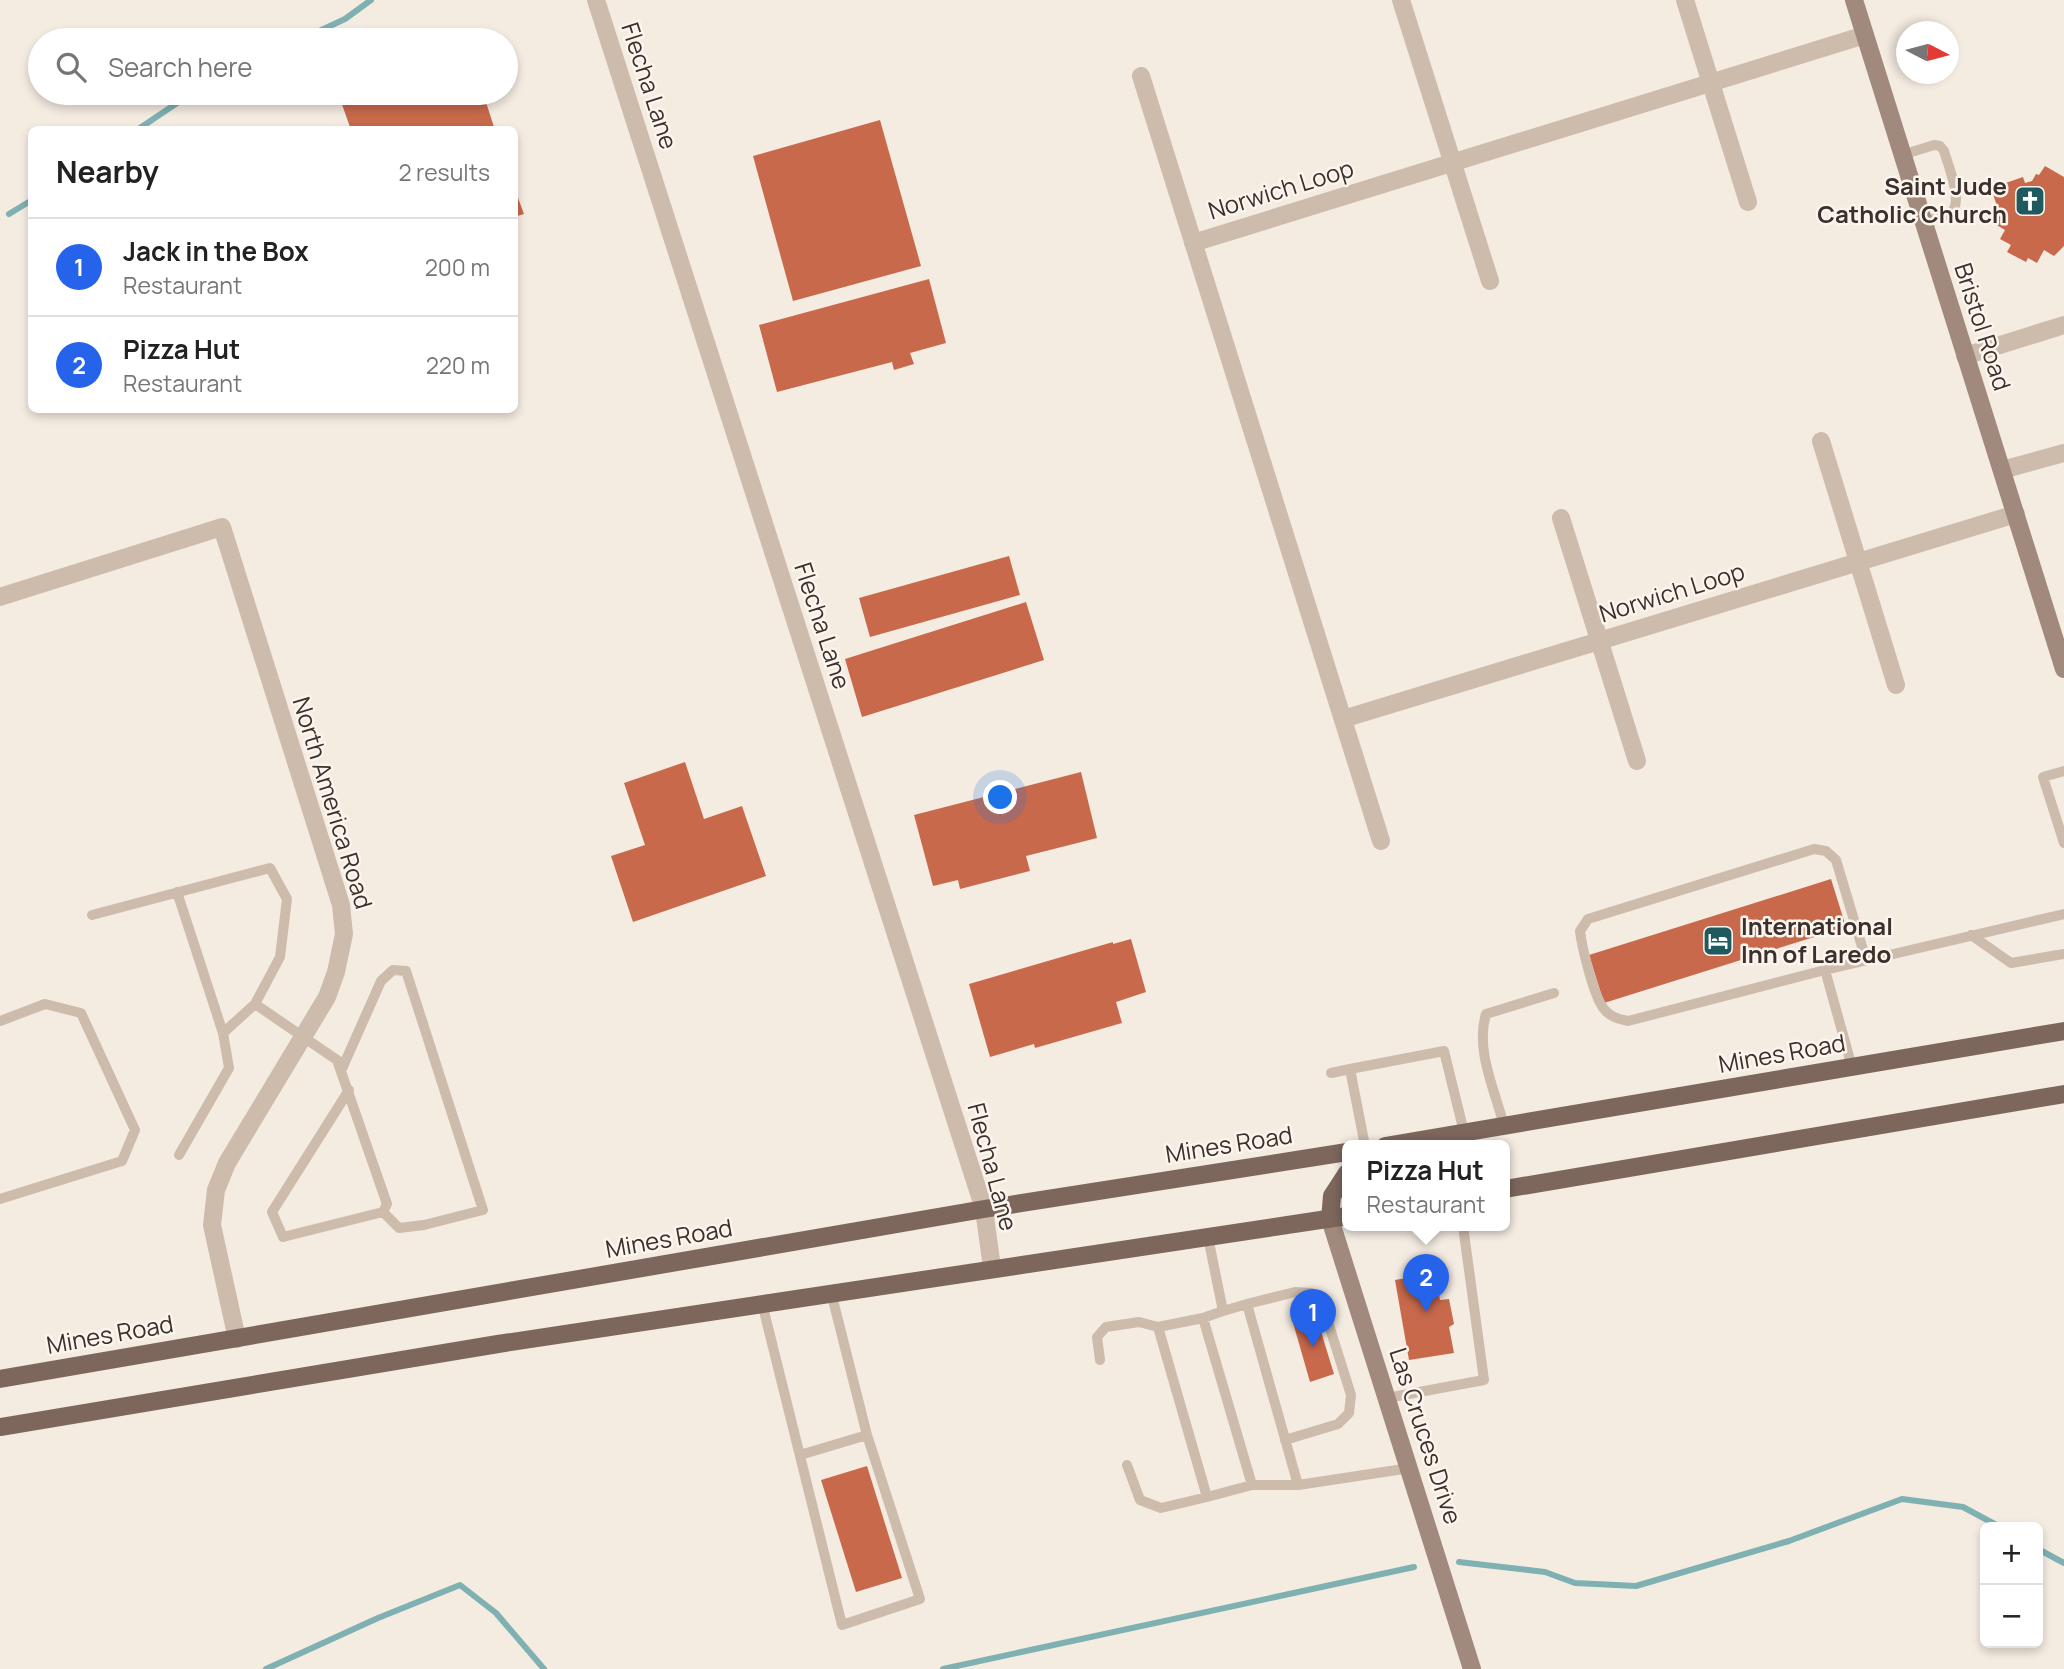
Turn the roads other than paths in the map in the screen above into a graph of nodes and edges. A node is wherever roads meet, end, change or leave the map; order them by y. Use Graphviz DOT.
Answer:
graph roads {
  1 [pos="596,0"];
  2 [pos="1401,0"];
  3 [pos="1685,0"];
  4 [pos="1854,0"];
  5 [pos="1865,36"];
  6 [pos="1141,76"];
  7 [pos="1710,83"];
  8 [pos="1902,155"];
  9 [pos="1453,163"];
  10 [pos="1748,202"];
  11 [pos="1923,222"];
  12 [pos="1193,243"];
  13 [pos="1490,281"];
  14 [pos="2064,325"];
  15 [pos="1965,356"];
  16 [pos="1821,440"];
  17 [pos="2064,453"];
  18 [pos="2002,470"];
  19 [pos="2016,514"];
  20 [pos="1561,518"];
  21 [pos="1858,562"];
  22 [pos="0,597"];
  23 [pos="1599,641"];
  24 [pos="2064,669"];
  25 [pos="1896,685"];
  26 [pos="1343,719"];
  27 [pos="1637,761"];
  28 [pos="2064,771"];
  29 [pos="1381,841"];
  30 [pos="2064,843"];
  31 [pos="177,892"];
  32 [pos="2064,914"];
  33 [pos="92,915"];
  34 [pos="1971,935"];
  35 [pos="2064,954"];
  36 [pos="1866,960"];
  37 [pos="1825,970"];
  38 [pos="1554,993"];
  39 [pos="255,1004"];
  40 [pos="0,1021"];
  41 [pos="2064,1031"];
  42 [pos="223,1033"];
  43 [pos="304,1037"];
  44 [pos="1852,1067"];
  45 [pos="1350,1069"];
  46 [pos="341,1071"];
  47 [pos="1331,1073"];
  48 [pos="349,1090"];
  49 [pos="2064,1094"];
  50 [pos="1504,1126"];
  51 [pos="1464,1132"];
  52 [pos="1364,1140"];
  53 [pos="1419,1140"];
  54 [pos="1342,1153"];
  55 [pos="178,1155"];
  56 [pos="1342,1181"];
  57 [pos="1510,1188"];
  58 [pos="0,1199"];
  59 [pos="984,1209"];
  60 [pos="383,1212"];
  61 [pos="1339,1218"];
  62 [pos="1342,1231"];
  63 [pos="1464,1231"];
  64 [pos="1208,1237"];
  65 [pos="992,1269"];
  66 [pos="831,1292"];
  67 [pos="762,1303"];
  68 [pos="1247,1304"];
  69 [pos="1223,1311"];
  70 [pos="1203,1318"];
  71 [pos="1158,1326"];
  72 [pos="237,1339"];
  73 [pos="1100,1360"];
  74 [pos="0,1379"];
  75 [pos="1387,1398"];
  76 [pos="0,1427"];
  77 [pos="867,1435"];
  78 [pos="1285,1440"];
  79 [pos="800,1455"];
  80 [pos="1127,1465"];
  81 [pos="1410,1468"];
  82 [pos="1252,1485"];
  83 [pos="1298,1485"];
  84 [pos="1207,1497"];
  85 [pos="1472,1669"];
  1 -- 59 [label="street, Flecha Lane"];
  2 -- 9 [label="street"];
  3 -- 7 [label="street"];
  4 -- 5 [label="street, Bristol Road"];
  5 -- 7 [label="street, Norwich Loop"];
  5 -- 8 [label="street, Bristol Road"];
  6 -- 12 [label="street, Norwich Loop"];
  7 -- 9 [label="street, Norwich Loop"];
  7 -- 10 [label="street"];
  8 -- 11 [label="street, Bristol Road"];
  8 -- 11 [label="lane"];
  9 -- 12 [label="street, Norwich Loop"];
  9 -- 13 [label="street"];
  11 -- 15 [label="street, Bristol Road"];
  12 -- 26 [label="street, Norwich Loop"];
  14 -- 15 [label="street"];
  15 -- 18 [label="street, Bristol Road"];
  16 -- 21 [label="street"];
  17 -- 18 [label="street"];
  18 -- 19 [label="street, Bristol Road"];
  19 -- 21 [label="street, Norwich Loop"];
  19 -- 24 [label="street, Bristol Road"];
  20 -- 23 [label="street"];
  21 -- 23 [label="street, Norwich Loop"];
  21 -- 25 [label="street"];
  22 -- 43 [label="street, North America Road"];
  23 -- 26 [label="street, Norwich Loop"];
  23 -- 27 [label="street"];
  26 -- 29 [label="street, Norwich Loop"];
  28 -- 30 [label="lane"];
  31 -- 33 [label="lane"];
  31 -- 39 [label="lane"];
  31 -- 42 [label="lane"];
  32 -- 34 [label="lane"];
  34 -- 35 [label="lane"];
  34 -- 36 [label="lane"];
  36 -- 37 [label="lane"];
  36 -- 37 [label="lane"];
  37 -- 44 [label="lane"];
  38 -- 50 [label="lane"];
  39 -- 42 [label="lane"];
  39 -- 43 [label="lane"];
  40 -- 58 [label="lane"];
  41 -- 44 [label="main road, Mines Road"];
  42 -- 55 [label="lane"];
  43 -- 46 [label="lane"];
  43 -- 72 [label="street, North America Road"];
  44 -- 50 [label="main road, Mines Road"];
  45 -- 47 [label="lane"];
  45 -- 51 [label="lane"];
  45 -- 52 [label="lane"];
  46 -- 48 [label="lane"];
  46 -- 60 [label="lane"];
  48 -- 60 [label="lane"];
  48 -- 60 [label="lane"];
  49 -- 57 [label="main road"];
  50 -- 51 [label="main road, Mines Road"];
  51 -- 53 [label="main road, Mines Road"];
  54 -- 59 [label="main road, Mines Road"];
  56 -- 61 [label="main road"];
  59 -- 65 [label="street, Flecha Lane"];
  59 -- 72 [label="main road, Mines Road"];
  61 -- 64 [label="main road"];
  62 -- 75 [label="street, Las Cruces Drive"];
  63 -- 75 [label="lane"];
  64 -- 65 [label="main road"];
  64 -- 69 [label="lane"];
  65 -- 66 [label="main road"];
  66 -- 67 [label="main road"];
  66 -- 77 [label="lane"];
  67 -- 76 [label="main road"];
  67 -- 79 [label="lane"];
  68 -- 69 [label="lane"];
  68 -- 78 [label="lane"];
  68 -- 78 [label="lane"];
  69 -- 70 [label="lane"];
  70 -- 71 [label="lane"];
  70 -- 82 [label="lane"];
  71 -- 73 [label="lane"];
  71 -- 84 [label="lane"];
  72 -- 74 [label="main road, Mines Road"];
  75 -- 81 [label="street, Las Cruces Drive"];
  77 -- 79 [label="lane"];
  77 -- 79 [label="lane"];
  78 -- 83 [label="lane"];
  80 -- 84 [label="lane"];
  81 -- 83 [label="lane"];
  81 -- 85 [label="street, Las Cruces Drive"];
  82 -- 83 [label="lane"];
  82 -- 84 [label="lane"];
}
